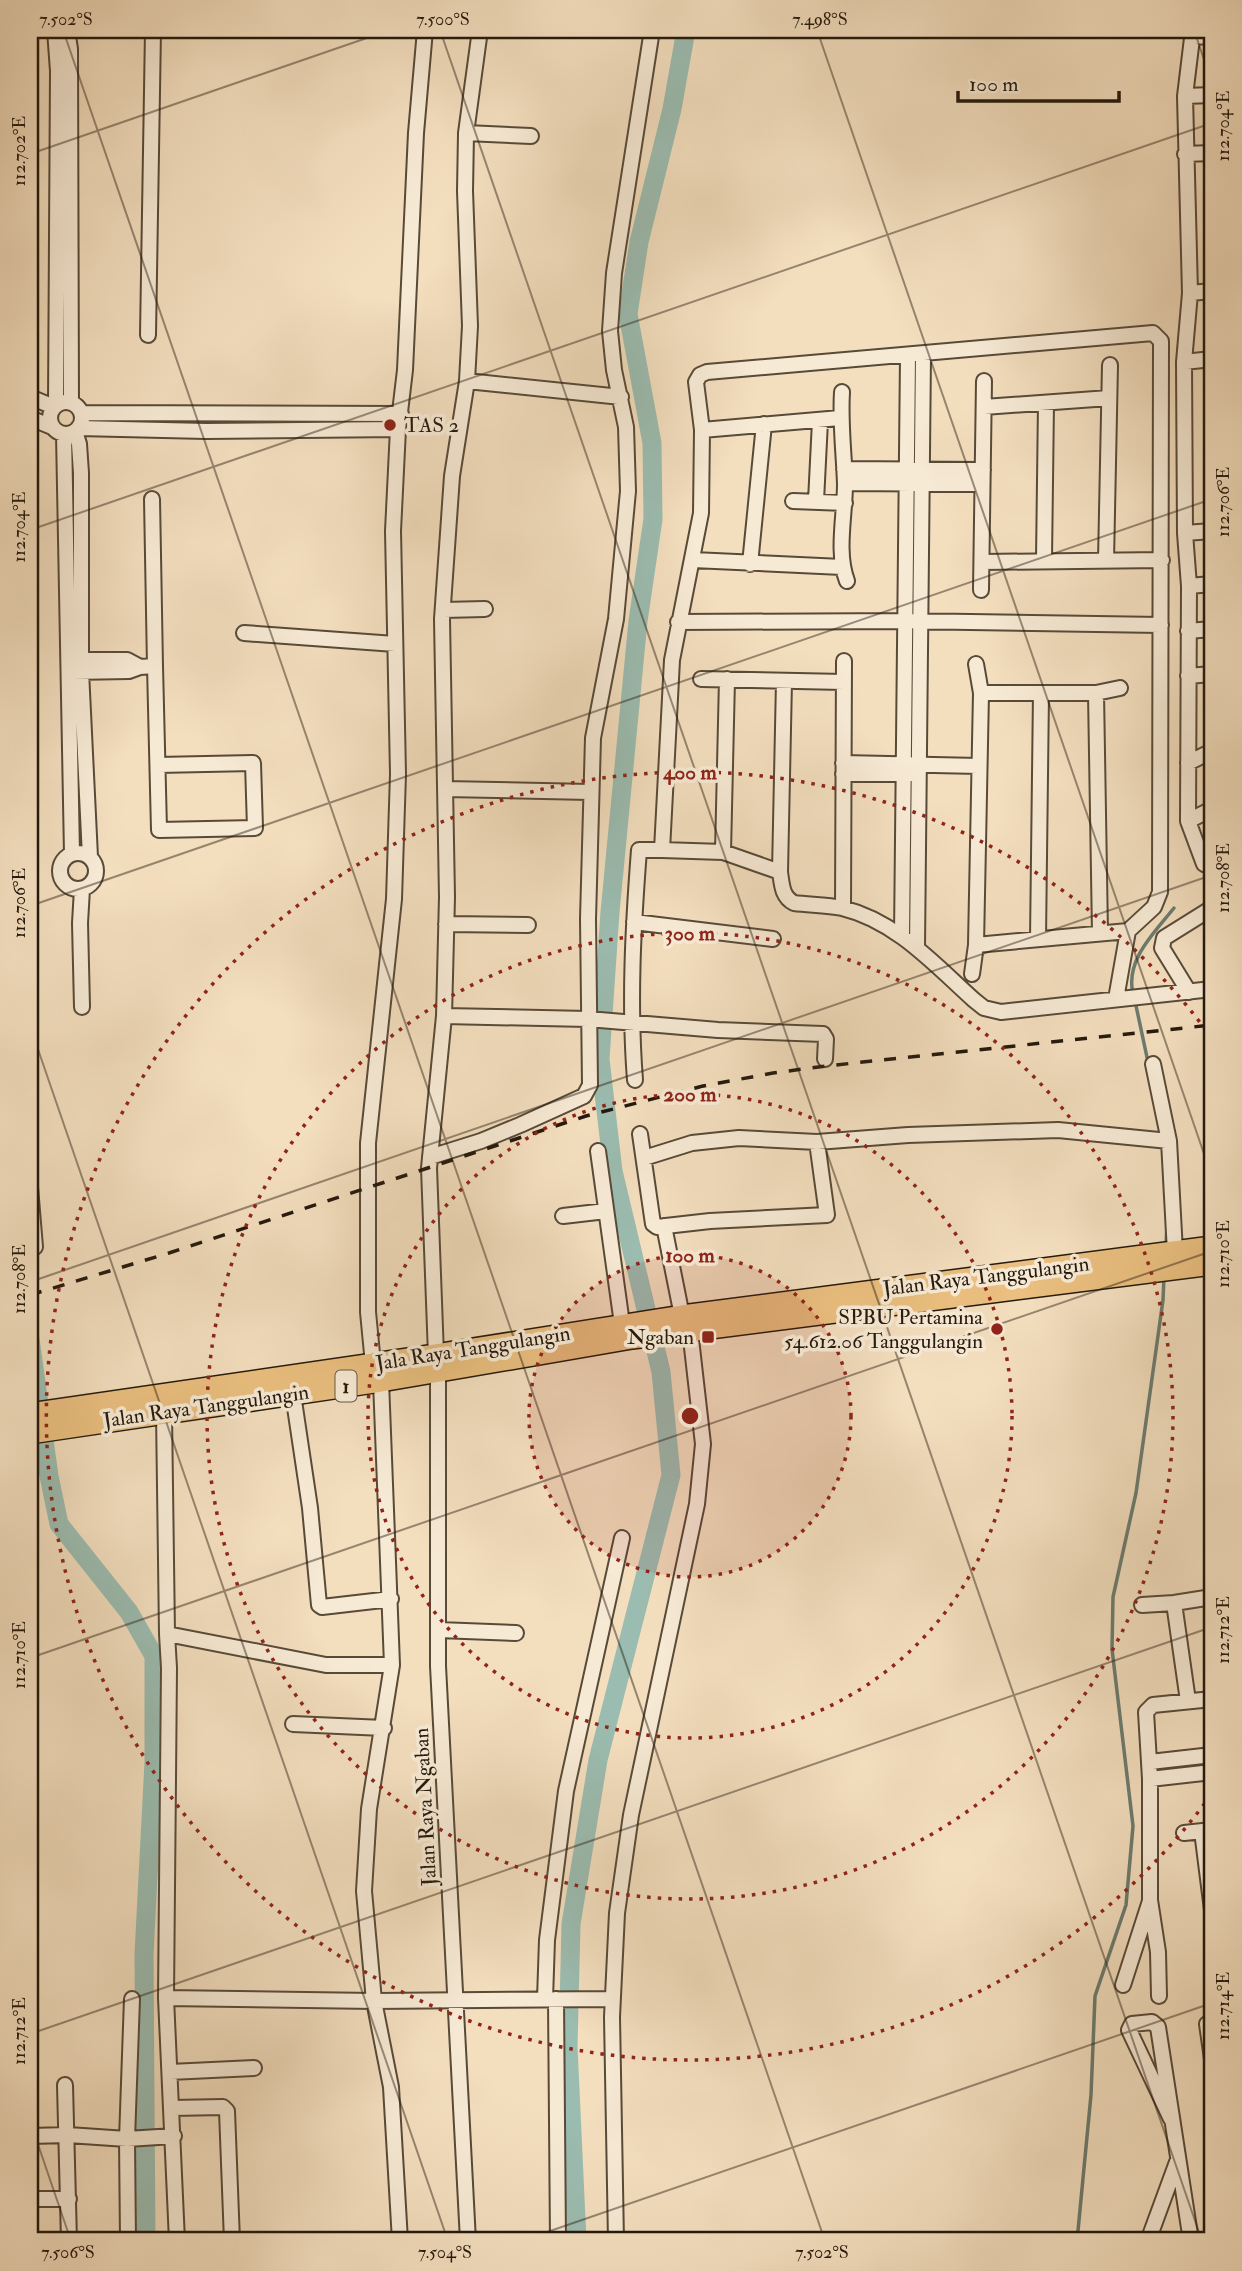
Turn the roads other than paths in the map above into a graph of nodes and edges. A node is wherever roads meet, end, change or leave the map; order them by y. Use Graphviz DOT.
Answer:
graph roads {
  1 [pos="55,30"];
  2 [pos="67,30"];
  3 [pos="153,30"];
  4 [pos="425,30"];
  5 [pos="480,30"];
  6 [pos="652,30"];
  7 [pos="1193,33"];
  8 [pos="1212,36"];
  9 [pos="1212,95"];
  10 [pos="1185,96"];
  11 [pos="466,133"];
  12 [pos="531,136"];
  13 [pos="1212,153"];
  14 [pos="1185,154"];
  15 [pos="64,222"];
  16 [pos="1212,291"];
  17 [pos="1190,293"];
  18 [pos="148,335"];
  19 [pos="916,355"];
  20 [pos="1212,359"];
  21 [pos="1184,362"];
  22 [pos="1110,365"];
  23 [pos="467,381"];
  24 [pos="984,381"];
  25 [pos="842,392"];
  26 [pos="30,397"];
  27 [pos="621,397"];
  28 [pos="1109,398"];
  29 [pos="1046,402"];
  30 [pos="66,407"];
  31 [pos="984,407"];
  32 [pos="205,414"];
  33 [pos="401,414"];
  34 [pos="30,418"];
  35 [pos="840,418"];
  36 [pos="820,421"];
  37 [pos="764,424"];
  38 [pos="398,429"];
  39 [pos="67,430"];
  40 [pos="702,430"];
  41 [pos="206,431"];
  42 [pos="845,476"];
  43 [pos="915,477"];
  44 [pos="983,477"];
  45 [pos="152,499"];
  46 [pos="793,501"];
  47 [pos="816,501"];
  48 [pos="845,503"];
  49 [pos="1212,531"];
  50 [pos="1185,533"];
  51 [pos="692,560"];
  52 [pos="1044,560"];
  53 [pos="1162,560"];
  54 [pos="1105,561"];
  55 [pos="983,562"];
  56 [pos="750,564"];
  57 [pos="1212,584"];
  58 [pos="1189,586"];
  59 [pos="981,590"];
  60 [pos="485,609"];
  61 [pos="443,610"];
  62 [pos="914,621"];
  63 [pos="678,622"];
  64 [pos="1161,625"];
  65 [pos="1212,629"];
  66 [pos="1188,631"];
  67 [pos="244,633"];
  68 [pos="395,644"];
  69 [pos="844,661"];
  70 [pos="976,664"];
  71 [pos="75,666"];
  72 [pos="155,666"];
  73 [pos="1212,674"];
  74 [pos="1188,676"];
  75 [pos="701,679"];
  76 [pos="727,679"];
  77 [pos="784,681"];
  78 [pos="844,682"];
  79 [pos="1120,688"];
  80 [pos="981,693"];
  81 [pos="1041,693"];
  82 [pos="1096,693"];
  83 [pos="1212,751"];
  84 [pos="1188,763"];
  85 [pos="158,765"];
  86 [pos="843,769"];
  87 [pos="913,769"];
  88 [pos="979,770"];
  89 [pos="71,772"];
  90 [pos="86,772"];
  91 [pos="445,789"];
  92 [pos="590,792"];
  93 [pos="1212,808"];
  94 [pos="1188,821"];
  95 [pos="662,850"];
  96 [pos="723,852"];
  97 [pos="72,854"];
  98 [pos="90,857"];
  99 [pos="1212,867"];
  100 [pos="780,872"];
  101 [pos="82,889"];
  102 [pos="843,908"];
  103 [pos="1212,908"];
  104 [pos="634,922"];
  105 [pos="446,924"];
  106 [pos="528,925"];
  107 [pos="1128,930"];
  108 [pos="1101,933"];
  109 [pos="902,936"];
  110 [pos="773,939"];
  111 [pos="1038,939"];
  112 [pos="976,945"];
  113 [pos="917,948"];
  114 [pos="972,974"];
  115 [pos="1211,988"];
  116 [pos="1189,992"];
  117 [pos="1121,999"];
  118 [pos="82,1007"];
  119 [pos="444,1016"];
  120 [pos="593,1019"];
  121 [pos="628,1021"];
  122 [pos="825,1059"];
  123 [pos="1153,1064"];
  124 [pos="635,1080"];
  125 [pos="640,1134"];
  126 [pos="1165,1141"];
  127 [pos="817,1142"];
  128 [pos="598,1152"];
  129 [pos="430,1157"];
  130 [pos="644,1158"];
  131 [pos="30,1187"];
  132 [pos="606,1211"];
  133 [pos="563,1216"];
  134 [pos="664,1226"];
  135 [pos="35,1247"];
  136 [pos="1212,1247"];
  137 [pos="1164,1260"];
  138 [pos="1212,1264"];
  139 [pos="683,1324"];
  140 [pos="629,1329"];
  141 [pos="437,1363"];
  142 [pos="377,1373"];
  143 [pos="293,1394"];
  144 [pos="207,1397"];
  145 [pos="164,1413"];
  146 [pos="30,1414"];
  147 [pos="62,1418"];
  148 [pos="30,1433"];
  149 [pos="622,1538"];
  150 [pos="1212,1597"];
  151 [pos="391,1599"];
  152 [pos="1174,1603"];
  153 [pos="1142,1605"];
  154 [pos="439,1629"];
  155 [pos="516,1633"];
  156 [pos="167,1634"];
  157 [pos="392,1665"];
  158 [pos="1212,1699"];
  159 [pos="1188,1701"];
  160 [pos="293,1724"];
  161 [pos="384,1728"];
  162 [pos="1212,1755"];
  163 [pos="1150,1762"];
  164 [pos="1212,1772"];
  165 [pos="1150,1779"];
  166 [pos="1207,1830"];
  167 [pos="1184,1833"];
  168 [pos="1150,1900"];
  169 [pos="1212,1910"];
  170 [pos="1123,1985"];
  171 [pos="1159,1996"];
  172 [pos="132,1998"];
  173 [pos="166,1998"];
  174 [pos="457,1999"];
  175 [pos="554,1999"];
  176 [pos="605,1999"];
  177 [pos="374,2001"];
  178 [pos="1207,2024"];
  179 [pos="1212,2059"];
  180 [pos="254,2068"];
  181 [pos="170,2072"];
  182 [pos="65,2085"];
  183 [pos="172,2108"];
  184 [pos="1171,2119"];
  185 [pos="68,2135"];
  186 [pos="30,2136"];
  187 [pos="169,2137"];
  188 [pos="134,2139"];
  189 [pos="1178,2161"];
  190 [pos="30,2199"];
  191 [pos="68,2199"];
  192 [pos="69,2241"];
  193 [pos="128,2241"];
  194 [pos="177,2241"];
  195 [pos="232,2241"];
  196 [pos="400,2241"];
  197 [pos="468,2241"];
  198 [pos="558,2241"];
  199 [pos="616,2241"];
  200 [pos="1148,2241"];
  201 [pos="1191,2241"];
  1 -- 15 [label="street"];
  2 -- 15 [label="street"];
  3 -- 18 [label="street"];
  4 -- 33 [label="street"];
  5 -- 11 [label="street, Jalan Raya Ngaban"];
  6 -- 27 [label="street"];
  7 -- 8 [label="street"];
  7 -- 10 [label="street"];
  9 -- 10 [label="street"];
  10 -- 14 [label="street"];
  11 -- 12 [label="street"];
  11 -- 23 [label="street, Jalan Raya Ngaban"];
  13 -- 14 [label="street"];
  14 -- 17 [label="street"];
  15 -- 30 [label="street"];
  16 -- 17 [label="street"];
  17 -- 21 [label="street"];
  19 -- 40 [label="street"];
  19 -- 43 [label="street"];
  19 -- 53 [label="street"];
  20 -- 21 [label="street"];
  21 -- 50 [label="street"];
  22 -- 28 [label="street"];
  23 -- 27 [label="street"];
  23 -- 61 [label="street, Jalan Raya Ngaban"];
  24 -- 31 [label="street"];
  25 -- 35 [label="street"];
  26 -- 30 [label="street"];
  27 -- 92 [label="street"];
  28 -- 29 [label="street"];
  28 -- 54 [label="street"];
  29 -- 31 [label="street"];
  29 -- 52 [label="street"];
  30 -- 32 [label="street"];
  30 -- 39 [label="street"];
  30 -- 39 [label="street"];
  31 -- 44 [label="street"];
  32 -- 33 [label="street"];
  32 -- 41 [label="street"];
  33 -- 38 [label="street"];
  34 -- 39 [label="street"];
  35 -- 36 [label="street"];
  35 -- 42 [label="street"];
  36 -- 37 [label="street"];
  36 -- 47 [label="street"];
  37 -- 40 [label="street"];
  37 -- 56 [label="street"];
  38 -- 41 [label="street"];
  38 -- 68 [label="street"];
  39 -- 41 [label="street"];
  39 -- 71 [label="street"];
  40 -- 51 [label="street"];
  42 -- 43 [label="street"];
  42 -- 48 [label="street"];
  43 -- 44 [label="street"];
  43 -- 62 [label="street"];
  44 -- 55 [label="street"];
  45 -- 72 [label="street"];
  46 -- 47 [label="street"];
  47 -- 48 [label="street"];
  48 -- 56 [label="street"];
  49 -- 50 [label="street"];
  50 -- 58 [label="street"];
  51 -- 56 [label="street"];
  51 -- 63 [label="street"];
  52 -- 54 [label="street"];
  52 -- 55 [label="street"];
  53 -- 54 [label="street"];
  53 -- 64 [label="street"];
  55 -- 59 [label="street"];
  57 -- 58 [label="street"];
  58 -- 66 [label="street"];
  60 -- 61 [label="street"];
  61 -- 91 [label="street, Jalan Raya Ngaban"];
  62 -- 63 [label="street"];
  62 -- 64 [label="street"];
  62 -- 87 [label="street"];
  63 -- 95 [label="street"];
  64 -- 107 [label="street"];
  65 -- 66 [label="street"];
  66 -- 74 [label="street"];
  67 -- 68 [label="street"];
  68 -- 142 [label="street"];
  69 -- 78 [label="street"];
  70 -- 80 [label="street"];
  71 -- 72 [label="street"];
  71 -- 89 [label="street"];
  71 -- 90 [label="street"];
  72 -- 85 [label="street"];
  73 -- 74 [label="street"];
  74 -- 84 [label="street"];
  75 -- 76 [label="street"];
  76 -- 77 [label="street"];
  76 -- 96 [label="street"];
  77 -- 78 [label="street"];
  77 -- 100 [label="street"];
  78 -- 86 [label="street"];
  79 -- 82 [label="street"];
  80 -- 81 [label="street"];
  80 -- 88 [label="street"];
  81 -- 82 [label="street"];
  81 -- 111 [label="street"];
  82 -- 108 [label="street"];
  83 -- 84 [label="street"];
  84 -- 94 [label="street"];
  85 -- 85 [label="street"];
  86 -- 87 [label="street"];
  86 -- 102 [label="street"];
  87 -- 88 [label="street"];
  87 -- 109 [label="street"];
  87 -- 113 [label="street"];
  88 -- 112 [label="street"];
  89 -- 90 [label="street"];
  89 -- 97 [label="street"];
  90 -- 98 [label="street"];
  91 -- 92 [label="street"];
  91 -- 105 [label="street, Jalan Raya Ngaban"];
  92 -- 120 [label="street"];
  93 -- 94 [label="street"];
  94 -- 99 [label="street"];
  95 -- 96 [label="street"];
  95 -- 104 [label="street"];
  96 -- 100 [label="street"];
  97 -- 98 [label="street"];
  97 -- 101 [label="street"];
  98 -- 101 [label="street"];
  100 -- 102 [label="street"];
  101 -- 118 [label="street"];
  102 -- 109 [label="street"];
  103 -- 116 [label="street"];
  104 -- 110 [label="street"];
  104 -- 121 [label="street"];
  105 -- 106 [label="street"];
  105 -- 119 [label="street, Jalan Raya Ngaban"];
  107 -- 108 [label="street"];
  107 -- 117 [label="street"];
  108 -- 111 [label="street"];
  109 -- 113 [label="street"];
  111 -- 112 [label="street"];
  112 -- 114 [label="street"];
  113 -- 117 [label="street"];
  115 -- 116 [label="street"];
  116 -- 117 [label="street"];
  119 -- 120 [label="street"];
  119 -- 129 [label="street, Jalan Raya Ngaban"];
  120 -- 121 [label="street"];
  120 -- 129 [label="street"];
  121 -- 122 [label="street"];
  121 -- 124 [label="street"];
  123 -- 126 [label="street"];
  125 -- 130 [label="street"];
  126 -- 127 [label="street"];
  126 -- 137 [label="street"];
  127 -- 130 [label="street"];
  127 -- 134 [label="street"];
  128 -- 132 [label="street"];
  129 -- 141 [label="street, Jalan Raya Ngaban"];
  130 -- 134 [label="street"];
  131 -- 135 [label="street"];
  132 -- 133 [label="street"];
  132 -- 140 [label="street"];
  134 -- 139 [label="street"];
  136 -- 137 [label="highway, Jalan Raya Tanggulangin / 1"];
  137 -- 138 [label="highway, Jalan Raya Tanggulangin / 1"];
  137 -- 139 [label="highway, Jalan Raya Tanggulangin / 1"];
  139 -- 140 [label="highway, 1"];
  139 -- 176 [label="street"];
  140 -- 141 [label="highway, Jala Raya Tanggulangin / 1"];
  141 -- 142 [label="highway, Jala Raya Tanggulangin / 1"];
  141 -- 154 [label="street, Jalan Raya Ngaban"];
  142 -- 143 [label="highway, Jalan Raya Tanggulangin / 1"];
  142 -- 144 [label="highway, Jala Raya Tanggulangin / 1"];
  142 -- 151 [label="street"];
  143 -- 144 [label="highway, Jalan Raya Tanggulangin / 1"];
  143 -- 151 [label="street"];
  144 -- 145 [label="highway, Jalan Raya Tanggulangin / 1"];
  144 -- 147 [label="highway, Jala Raya Tanggulangin / 1"];
  145 -- 147 [label="highway, Jalan Raya Tanggulangin / 1"];
  145 -- 156 [label="street"];
  146 -- 147 [label="highway, 1"];
  147 -- 148 [label="highway, Jalan Raya Tanggulangin / 1"];
  149 -- 175 [label="street"];
  150 -- 152 [label="street"];
  151 -- 157 [label="street"];
  152 -- 153 [label="street"];
  152 -- 159 [label="street"];
  154 -- 155 [label="street"];
  154 -- 174 [label="street, Jalan Raya Ngaban"];
  156 -- 157 [label="street"];
  156 -- 173 [label="street"];
  157 -- 161 [label="street"];
  158 -- 159 [label="street"];
  159 -- 163 [label="street"];
  160 -- 161 [label="street"];
  161 -- 177 [label="street"];
  162 -- 163 [label="street"];
  163 -- 165 [label="street"];
  164 -- 165 [label="street"];
  165 -- 168 [label="street"];
  166 -- 167 [label="street"];
  166 -- 169 [label="street"];
  168 -- 170 [label="street"];
  168 -- 171 [label="street"];
  172 -- 188 [label="street"];
  173 -- 177 [label="street"];
  173 -- 181 [label="street"];
  174 -- 175 [label="street"];
  174 -- 177 [label="street"];
  174 -- 197 [label="street, Jalan Raya Ngaban"];
  175 -- 176 [label="street"];
  175 -- 198 [label="street"];
  176 -- 199 [label="street"];
  177 -- 196 [label="street"];
  178 -- 179 [label="street"];
  180 -- 181 [label="street"];
  181 -- 183 [label="street"];
  182 -- 185 [label="street"];
  183 -- 187 [label="street"];
  183 -- 195 [label="street"];
  184 -- 184 [label="street"];
  184 -- 189 [label="street"];
  185 -- 186 [label="street"];
  185 -- 188 [label="street"];
  185 -- 191 [label="street"];
  187 -- 188 [label="street"];
  187 -- 194 [label="street"];
  188 -- 193 [label="street"];
  189 -- 200 [label="street"];
  189 -- 201 [label="street"];
  190 -- 191 [label="street"];
  191 -- 192 [label="street"];
}
